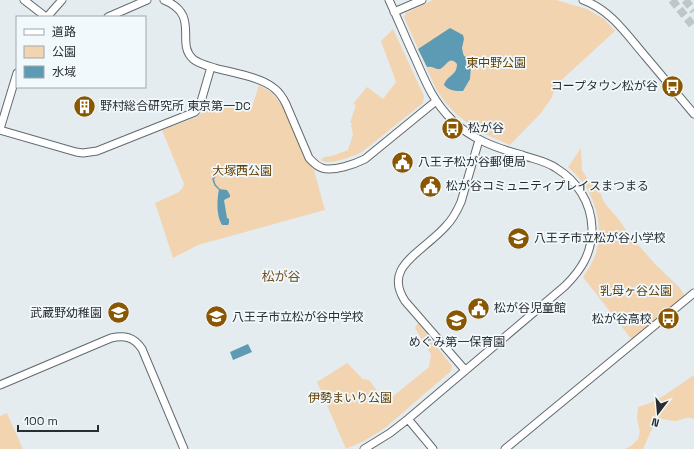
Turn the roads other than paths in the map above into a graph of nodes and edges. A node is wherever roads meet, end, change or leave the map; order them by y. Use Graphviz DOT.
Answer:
graph roads {
  1 [pos="24,0"];
  2 [pos="62,0"];
  3 [pos="147,0"];
  4 [pos="164,0"];
  5 [pos="388,0"];
  6 [pos="422,0"];
  7 [pos="583,0"];
  8 [pos="394,12"];
  9 [pos="45,16"];
  10 [pos="47,16"];
  11 [pos="110,16"];
  12 [pos="211,67"];
  13 [pos="16,76"];
  14 [pos="436,101"];
  15 [pos="694,114"];
  16 [pos="0,130"];
  17 [pos="479,140"];
  18 [pos="694,293"];
  19 [pos="465,370"];
  20 [pos="0,386"];
  21 [pos="408,419"];
  22 [pos="184,449"];
  23 [pos="364,449"];
  24 [pos="433,449"];
  25 [pos="505,449"];
  1 -- 9 [label="street"];
  2 -- 10 [label="street"];
  3 -- 11 [label="street"];
  4 -- 12 [label="street"];
  5 -- 8 [label="street"];
  6 -- 8 [label="street"];
  7 -- 15 [label="street"];
  8 -- 14 [label="street"];
  12 -- 14 [label="street"];
  12 -- 16 [label="street"];
  13 -- 16 [label="street"];
  14 -- 17 [label="street"];
  17 -- 19 [label="street"];
  17 -- 19 [label="street"];
  18 -- 25 [label="street"];
  19 -- 21 [label="street"];
  20 -- 22 [label="street"];
  21 -- 23 [label="street"];
  21 -- 24 [label="street"];
}
